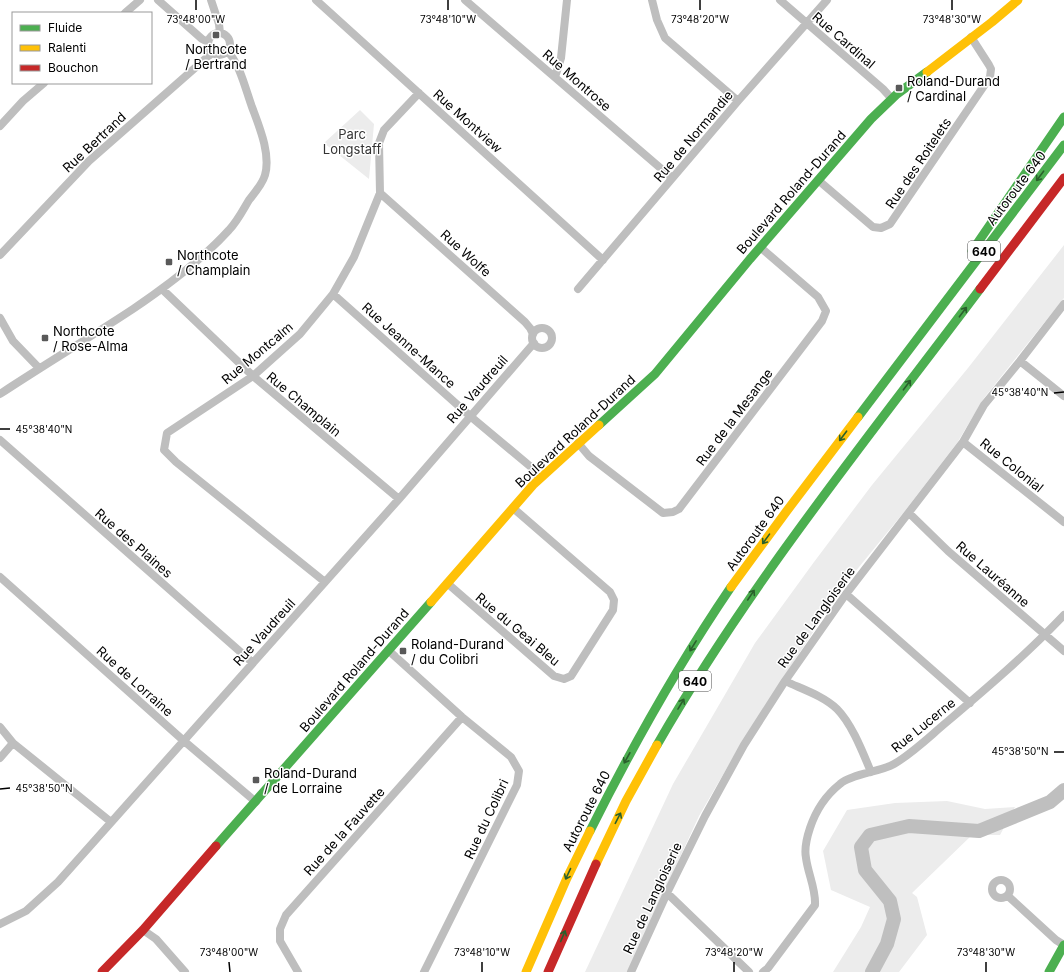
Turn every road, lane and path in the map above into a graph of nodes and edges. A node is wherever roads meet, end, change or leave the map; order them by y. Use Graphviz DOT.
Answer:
graph roads {
  1 [pos="140,0"];
  2 [pos="158,0"];
  3 [pos="211,0"];
  4 [pos="316,0"];
  5 [pos="465,0"];
  6 [pos="567,0"];
  7 [pos="652,0"];
  8 [pos="780,0"];
  9 [pos="827,0"];
  10 [pos="1018,0"];
  11 [pos="125,12"];
  12 [pos="806,23"];
  13 [pos="220,33"];
  14 [pos="971,37"];
  15 [pos="208,42"];
  16 [pos="228,52"];
  17 [pos="212,53"];
  18 [pos="555,77"];
  19 [pos="43,84"];
  20 [pos="419,93"];
  21 [pos="892,99"];
  22 [pos="738,101"];
  23 [pos="1064,117"];
  24 [pos="0,126"];
  25 [pos="1064,145"];
  26 [pos="672,178"];
  27 [pos="1064,178"];
  28 [pos="818,180"];
  29 [pos="380,193"];
  30 [pos="1054,207"];
  31 [pos="760,247"];
  32 [pos="0,254"];
  33 [pos="603,260"];
  34 [pos="578,289"];
  35 [pos="162,290"];
  36 [pos="333,294"];
  37 [pos="975,296"];
  38 [pos="1064,304"];
  39 [pos="0,318"];
  40 [pos="533,334"];
  41 [pos="534,343"];
  42 [pos="904,356"];
  43 [pos="1020,361"];
  44 [pos="39,368"];
  45 [pos="253,376"];
  46 [pos="0,394"];
  47 [pos="1064,396"];
  48 [pos="470,416"];
  49 [pos="0,440"];
  50 [pos="964,442"];
  51 [pos="578,443"];
  52 [pos="539,478"];
  53 [pos="399,499"];
  54 [pos="513,508"];
  55 [pos="909,514"];
  56 [pos="1064,522"];
  57 [pos="0,577"];
  58 [pos="325,582"];
  59 [pos="447,583"];
  60 [pos="846,594"];
  61 [pos="1064,615"];
  62 [pos="1044,635"];
  63 [pos="388,650"];
  64 [pos="1064,651"];
  65 [pos="253,663"];
  66 [pos="785,681"];
  67 [pos="970,703"];
  68 [pos="462,717"];
  69 [pos="0,727"];
  70 [pos="184,741"];
  71 [pos="13,743"];
  72 [pos="0,758"];
  73 [pos="871,772"];
  74 [pos="256,802"];
  75 [pos="111,822"];
  76 [pos="667,893"];
  77 [pos="1008,896"];
  78 [pos="0,924"];
  79 [pos="143,930"];
  80 [pos="1064,945"];
  81 [pos="102,972"];
  82 [pos="185,972"];
  83 [pos="298,972"];
  84 [pos="424,972"];
  85 [pos="526,972"];
  86 [pos="548,972"];
  87 [pos="631,972"];
  88 [pos="749,972"];
  89 [pos="763,972"];
  90 [pos="1049,972"];
  1 -- 11 [label="street"];
  2 -- 15 [label="street"];
  3 -- 13 [label="street"];
  4 -- 20 [label="street, Rue Montview"];
  5 -- 18 [label="street, Rue Montrose"];
  6 -- 18 [label="street"];
  7 -- 22 [label="street"];
  8 -- 12 [label="street, Rue Cardinal"];
  9 -- 12 [label="street, Rue de Normandie"];
  10 -- 14 [label="main road, Boulevard Roland-Durand"];
  12 -- 21 [label="street, Rue Cardinal"];
  12 -- 22 [label="street, Rue de Normandie"];
  13 -- 15 [label="street"];
  13 -- 16 [label="street"];
  14 -- 21 [label="main road, Boulevard Roland-Durand"];
  14 -- 28 [label="street, Rue des Roitelets"];
  15 -- 17 [label="street"];
  16 -- 17 [label="street"];
  16 -- 35 [label="street"];
  17 -- 32 [label="street, Rue Bertrand"];
  18 -- 26 [label="street, Rue Montrose"];
  19 -- 24 [label="street"];
  20 -- 29 [label="street, Rue Montcalm"];
  20 -- 33 [label="street, Rue Montview"];
  21 -- 28 [label="main road, Boulevard Roland-Durand"];
  22 -- 26 [label="street, Rue de Normandie"];
  23 -- 42 [label="main road"];
  25 -- 42 [label="main road, Autoroute 640 / 640, one-way"];
  26 -- 33 [label="street, Rue de Normandie"];
  27 -- 37 [label="main road, 640"];
  28 -- 31 [label="main road, Boulevard Roland-Durand"];
  29 -- 36 [label="street, Rue Montcalm"];
  29 -- 40 [label="street, Rue Wolfe"];
  30 -- 37 [label="main road"];
  31 -- 51 [label="main road, Boulevard Roland-Durand"];
  31 -- 51 [label="street, Rue de la Mesange"];
  33 -- 34 [label="street, Rue de Normandie"];
  35 -- 44 [label="street"];
  35 -- 45 [label="street, Rue Champlain"];
  36 -- 45 [label="street, Rue Montcalm"];
  36 -- 48 [label="street, Rue Jeanne-Mance"];
  86 -- 37 [label="main road, 640, one-way"];
  38 -- 43 [label="street, Rue de Langloiserie"];
  39 -- 44 [label="street"];
  40 -- 41 [label="street"];
  40 -- 41 [label="street"];
  41 -- 48 [label="street, Rue Vaudreuil"];
  42 -- 85 [label="main road, Autoroute 640 / 640, one-way"];
  43 -- 47 [label="street"];
  43 -- 50 [label="street, Rue de Langloiserie"];
  44 -- 46 [label="street"];
  45 -- 53 [label="street, Rue Champlain"];
  45 -- 58 [label="street, Rue Montcalm"];
  48 -- 52 [label="street, Rue Jeanne-Mance"];
  48 -- 53 [label="street, Rue Vaudreuil"];
  49 -- 65 [label="street, Rue des Plaines"];
  50 -- 55 [label="street, Rue de Langloiserie"];
  50 -- 56 [label="street, Rue Colonial"];
  51 -- 52 [label="main road, Boulevard Roland-Durand"];
  52 -- 54 [label="main road, Boulevard Roland-Durand"];
  53 -- 58 [label="street, Rue Vaudreuil"];
  54 -- 59 [label="main road, Boulevard Roland-Durand"];
  54 -- 59 [label="street, Rue du Geai Bleu"];
  55 -- 60 [label="street, Rue de Langloiserie"];
  55 -- 62 [label="street, Rue Lauréanne"];
  57 -- 70 [label="street, Rue de Lorraine"];
  58 -- 65 [label="street, Rue Vaudreuil"];
  59 -- 63 [label="main road, Boulevard Roland-Durand"];
  60 -- 66 [label="street, Rue de Langloiserie"];
  60 -- 67 [label="street"];
  61 -- 62 [label="street, Rue Lucerne"];
  62 -- 64 [label="street, Rue Lauréanne"];
  62 -- 67 [label="street, Rue Lucerne"];
  63 -- 68 [label="street, Rue du Colibri"];
  63 -- 74 [label="main road, Boulevard Roland-Durand"];
  65 -- 70 [label="street, Rue Vaudreuil"];
  66 -- 73 [label="street"];
  66 -- 76 [label="street, Rue de Langloiserie"];
  67 -- 73 [label="street, Rue Lucerne"];
  68 -- 83 [label="street, Rue de la Fauvette"];
  68 -- 84 [label="street, Rue du Colibri"];
  69 -- 71 [label="street"];
  70 -- 74 [label="street, Rue de Lorraine"];
  70 -- 75 [label="street, Rue Vaudreuil"];
  71 -- 72 [label="street"];
  71 -- 75 [label="street"];
  73 -- 89 [label="street, Rue Lucerne"];
  74 -- 79 [label="main road, Boulevard Roland-Durand"];
  75 -- 78 [label="street, Rue Vaudreuil"];
  76 -- 87 [label="street, Rue de Langloiserie"];
  76 -- 88 [label="street"];
  77 -- 80 [label="street"];
  79 -- 81 [label="main road, Boulevard Roland-Durand"];
  79 -- 82 [label="street"];
  80 -- 90 [label="main road"];
}
